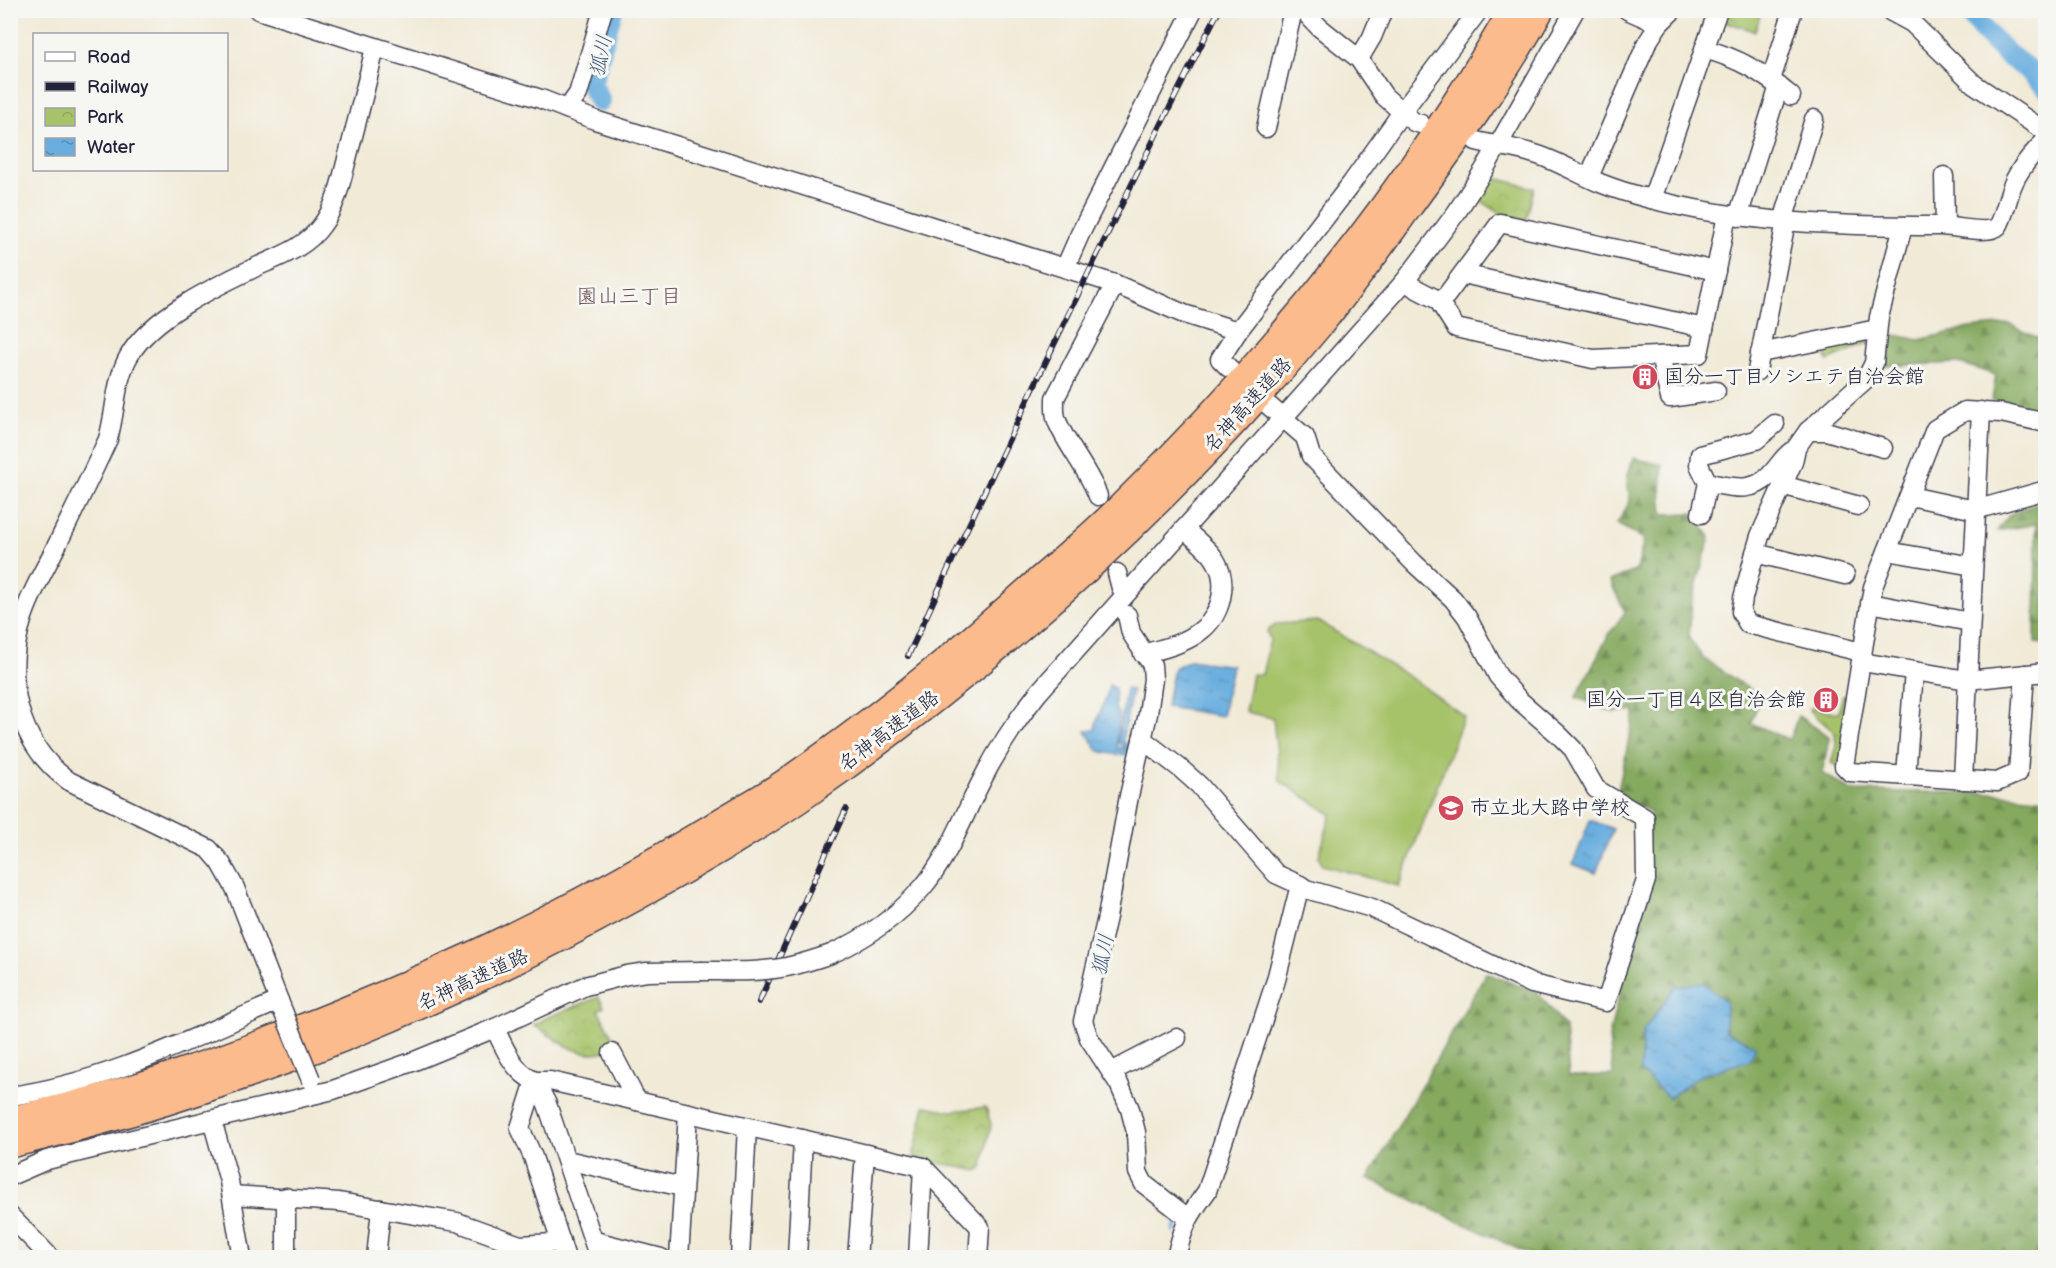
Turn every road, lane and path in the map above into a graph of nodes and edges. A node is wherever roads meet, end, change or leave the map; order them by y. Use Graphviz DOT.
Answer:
graph roads {
  1 [pos="258,10"];
  2 [pos="603,10"];
  3 [pos="1193,10"];
  4 [pos="1293,10"];
  5 [pos="1303,10"];
  6 [pos="1383,10"];
  7 [pos="1479,10"];
  8 [pos="1513,10"];
  9 [pos="1540,10"];
  10 [pos="1575,10"];
  11 [pos="1627,10"];
  12 [pos="1673,10"];
  13 [pos="1718,10"];
  14 [pos="1793,10"];
  15 [pos="1888,10"];
  16 [pos="1659,24"];
  17 [pos="375,47"];
  18 [pos="1704,49"];
  19 [pos="1359,59"];
  20 [pos="1780,87"];
  21 [pos="567,109"];
  22 [pos="1402,112"];
  23 [pos="1814,119"];
  24 [pos="1421,124"];
  25 [pos="1266,128"];
  26 [pos="2046,132"];
  27 [pos="2046,140"];
  28 [pos="1476,141"];
  29 [pos="1498,145"];
  30 [pos="1944,176"];
  31 [pos="1589,177"];
  32 [pos="1652,199"];
  33 [pos="1732,216"];
  34 [pos="1785,221"];
  35 [pos="1903,226"];
  36 [pos="1945,226"];
  37 [pos="1065,268"];
  38 [pos="1716,271"];
  39 [pos="1463,274"];
  40 [pos="1406,281"];
  41 [pos="1115,284"];
  42 [pos="1438,300"];
  43 [pos="1704,328"];
  44 [pos="1877,329"];
  45 [pos="1238,331"];
  46 [pos="1660,356"];
  47 [pos="1229,368"];
  48 [pos="1716,391"];
  49 [pos="1268,405"];
  50 [pos="1981,411"];
  51 [pos="1284,419"];
  52 [pos="2046,423"];
  53 [pos="1775,424"];
  54 [pos="1808,431"];
  55 [pos="1796,448"];
  56 [pos="1882,448"];
  57 [pos="1708,483"];
  58 [pos="1782,485"];
  59 [pos="2046,490"];
  60 [pos="1098,496"];
  61 [pos="1910,496"];
  62 [pos="1859,506"];
  63 [pos="1976,510"];
  64 [pos="1701,514"];
  65 [pos="1184,529"];
  66 [pos="1887,551"];
  67 [pos="1755,553"];
  68 [pos="1973,566"];
  69 [pos="1845,575"];
  70 [pos="1870,603"];
  71 [pos="1127,615"];
  72 [pos="1970,622"];
  73 [pos="1143,654"];
  74 [pos="1861,656"];
  75 [pos="1914,671"];
  76 [pos="2046,672"];
  77 [pos="2025,674"];
  78 [pos="1967,680"];
  79 [pos="1142,739"];
  80 [pos="1906,776"];
  81 [pos="1963,780"];
  82 [pos="1300,885"];
  83 [pos="281,1006"];
  84 [pos="495,1028"];
  85 [pos="1177,1038"];
  86 [pos="612,1053"];
  87 [pos="1111,1072"];
  88 [pos="535,1081"];
  89 [pos="314,1087"];
  90 [pos="10,1096"];
  91 [pos="637,1101"];
  92 [pos="688,1113"];
  93 [pos="10,1120"];
  94 [pos="212,1120"];
  95 [pos="747,1127"];
  96 [pos="803,1139"];
  97 [pos="10,1144"];
  98 [pos="865,1154"];
  99 [pos="567,1160"];
  100 [pos="923,1167"];
  101 [pos="10,1176"];
  102 [pos="682,1187"];
  103 [pos="232,1195"];
  104 [pos="286,1197"];
  105 [pos="381,1209"];
  106 [pos="10,1216"];
  107 [pos="1188,1218"];
  108 [pos="564,1249"];
  109 [pos="597,1249"];
  110 [pos="519,1251"];
  111 [pos="51,1257"];
  112 [pos="242,1257"];
  113 [pos="286,1257"];
  114 [pos="376,1257"];
  115 [pos="661,1257"];
  116 [pos="679,1257"];
  117 [pos="740,1257"];
  118 [pos="797,1257"];
  119 [pos="857,1257"];
  120 [pos="918,1257"];
  121 [pos="978,1257"];
  122 [pos="1176,1257"];
  1 -- 17 [label="street"];
  2 -- 21 [label="street"];
  3 -- 37 [label="street"];
  4 -- 25 [label="street"];
  5 -- 19 [label="street"];
  6 -- 19 [label="street"];
  7 -- 22 [label="street"];
  8 -- 93 [label="highway, 名神高速道路"];
  9 -- 97 [label="highway, 名神高速道路"];
  10 -- 29 [label="street"];
  11 -- 16 [label="street"];
  12 -- 16 [label="street"];
  13 -- 18 [label="street"];
  14 -- 20 [label="street"];
  15 -- 26 [label="street"];
  16 -- 31 [label="street"];
  17 -- 21 [label="street"];
  17 -- 83 [label="street"];
  18 -- 20 [label="street"];
  18 -- 32 [label="street"];
  19 -- 22 [label="street"];
  20 -- 33 [label="street"];
  21 -- 37 [label="street"];
  22 -- 24 [label="street"];
  22 -- 45 [label="street"];
  23 -- 34 [label="street"];
  27 -- 36 [label="street"];
  28 -- 29 [label="street"];
  29 -- 31 [label="street"];
  29 -- 40 [label="street"];
  30 -- 36 [label="street"];
  31 -- 32 [label="street"];
  32 -- 33 [label="street"];
  33 -- 34 [label="street"];
  33 -- 38 [label="street"];
  34 -- 35 [label="street"];
  34 -- 44 [label="street"];
  35 -- 36 [label="street"];
  35 -- 44 [label="street"];
  37 -- 41 [label="street"];
  38 -- 39 [label="street"];
  38 -- 43 [label="street"];
  39 -- 42 [label="street"];
  39 -- 43 [label="street"];
  40 -- 42 [label="street"];
  40 -- 51 [label="street"];
  41 -- 45 [label="street"];
  41 -- 60 [label="street"];
  42 -- 46 [label="street"];
  43 -- 46 [label="street"];
  44 -- 54 [label="street"];
  45 -- 47 [label="street"];
  46 -- 48 [label="street"];
  49 -- 51 [label="street"];
  50 -- 52 [label="street"];
  50 -- 61 [label="street"];
  50 -- 63 [label="street"];
  51 -- 65 [label="street"];
  51 -- 82 [label="street"];
  53 -- 57 [label="street"];
  54 -- 55 [label="street"];
  54 -- 56 [label="street"];
  55 -- 57 [label="street"];
  55 -- 58 [label="street"];
  57 -- 64 [label="street"];
  58 -- 62 [label="street"];
  58 -- 67 [label="street"];
  59 -- 63 [label="street"];
  61 -- 63 [label="street"];
  61 -- 66 [label="street"];
  63 -- 68 [label="street"];
  65 -- 73 [label="street"];
  65 -- 84 [label="street, bridge"];
  66 -- 68 [label="street"];
  66 -- 70 [label="street"];
  67 -- 69 [label="street"];
  67 -- 74 [label="street"];
  68 -- 72 [label="street"];
  70 -- 72 [label="street"];
  70 -- 74 [label="street"];
  71 -- 73 [label="street"];
  72 -- 78 [label="street"];
  73 -- 79 [label="street"];
  74 -- 75 [label="street"];
  74 -- 80 [label="street"];
  75 -- 78 [label="street"];
  75 -- 80 [label="street"];
  76 -- 77 [label="street"];
  77 -- 78 [label="street"];
  77 -- 81 [label="street"];
  78 -- 81 [label="street"];
  79 -- 82 [label="street"];
  79 -- 87 [label="street"];
  80 -- 81 [label="street"];
  82 -- 107 [label="street"];
  83 -- 89 [label="street, bridge"];
  83 -- 90 [label="street"];
  84 -- 88 [label="street"];
  84 -- 89 [label="street"];
  85 -- 87 [label="street"];
  86 -- 91 [label="street"];
  87 -- 107 [label="street"];
  88 -- 91 [label="street"];
  88 -- 99 [label="street"];
  88 -- 108 [label="street"];
  89 -- 94 [label="street"];
  91 -- 92 [label="street"];
  92 -- 95 [label="street"];
  92 -- 102 [label="street"];
  94 -- 101 [label="street"];
  94 -- 103 [label="street"];
  95 -- 96 [label="street"];
  95 -- 117 [label="street"];
  96 -- 98 [label="street"];
  96 -- 118 [label="street"];
  98 -- 100 [label="street"];
  98 -- 119 [label="street"];
  99 -- 102 [label="street"];
  99 -- 109 [label="street"];
  100 -- 120 [label="street"];
  100 -- 121 [label="street"];
  102 -- 116 [label="street"];
  103 -- 104 [label="street"];
  103 -- 112 [label="street"];
  104 -- 105 [label="street"];
  104 -- 113 [label="street"];
  105 -- 110 [label="street"];
  105 -- 114 [label="street"];
  106 -- 111 [label="street"];
  107 -- 122 [label="street"];
  108 -- 110 [label="street"];
  109 -- 115 [label="street"];
}
